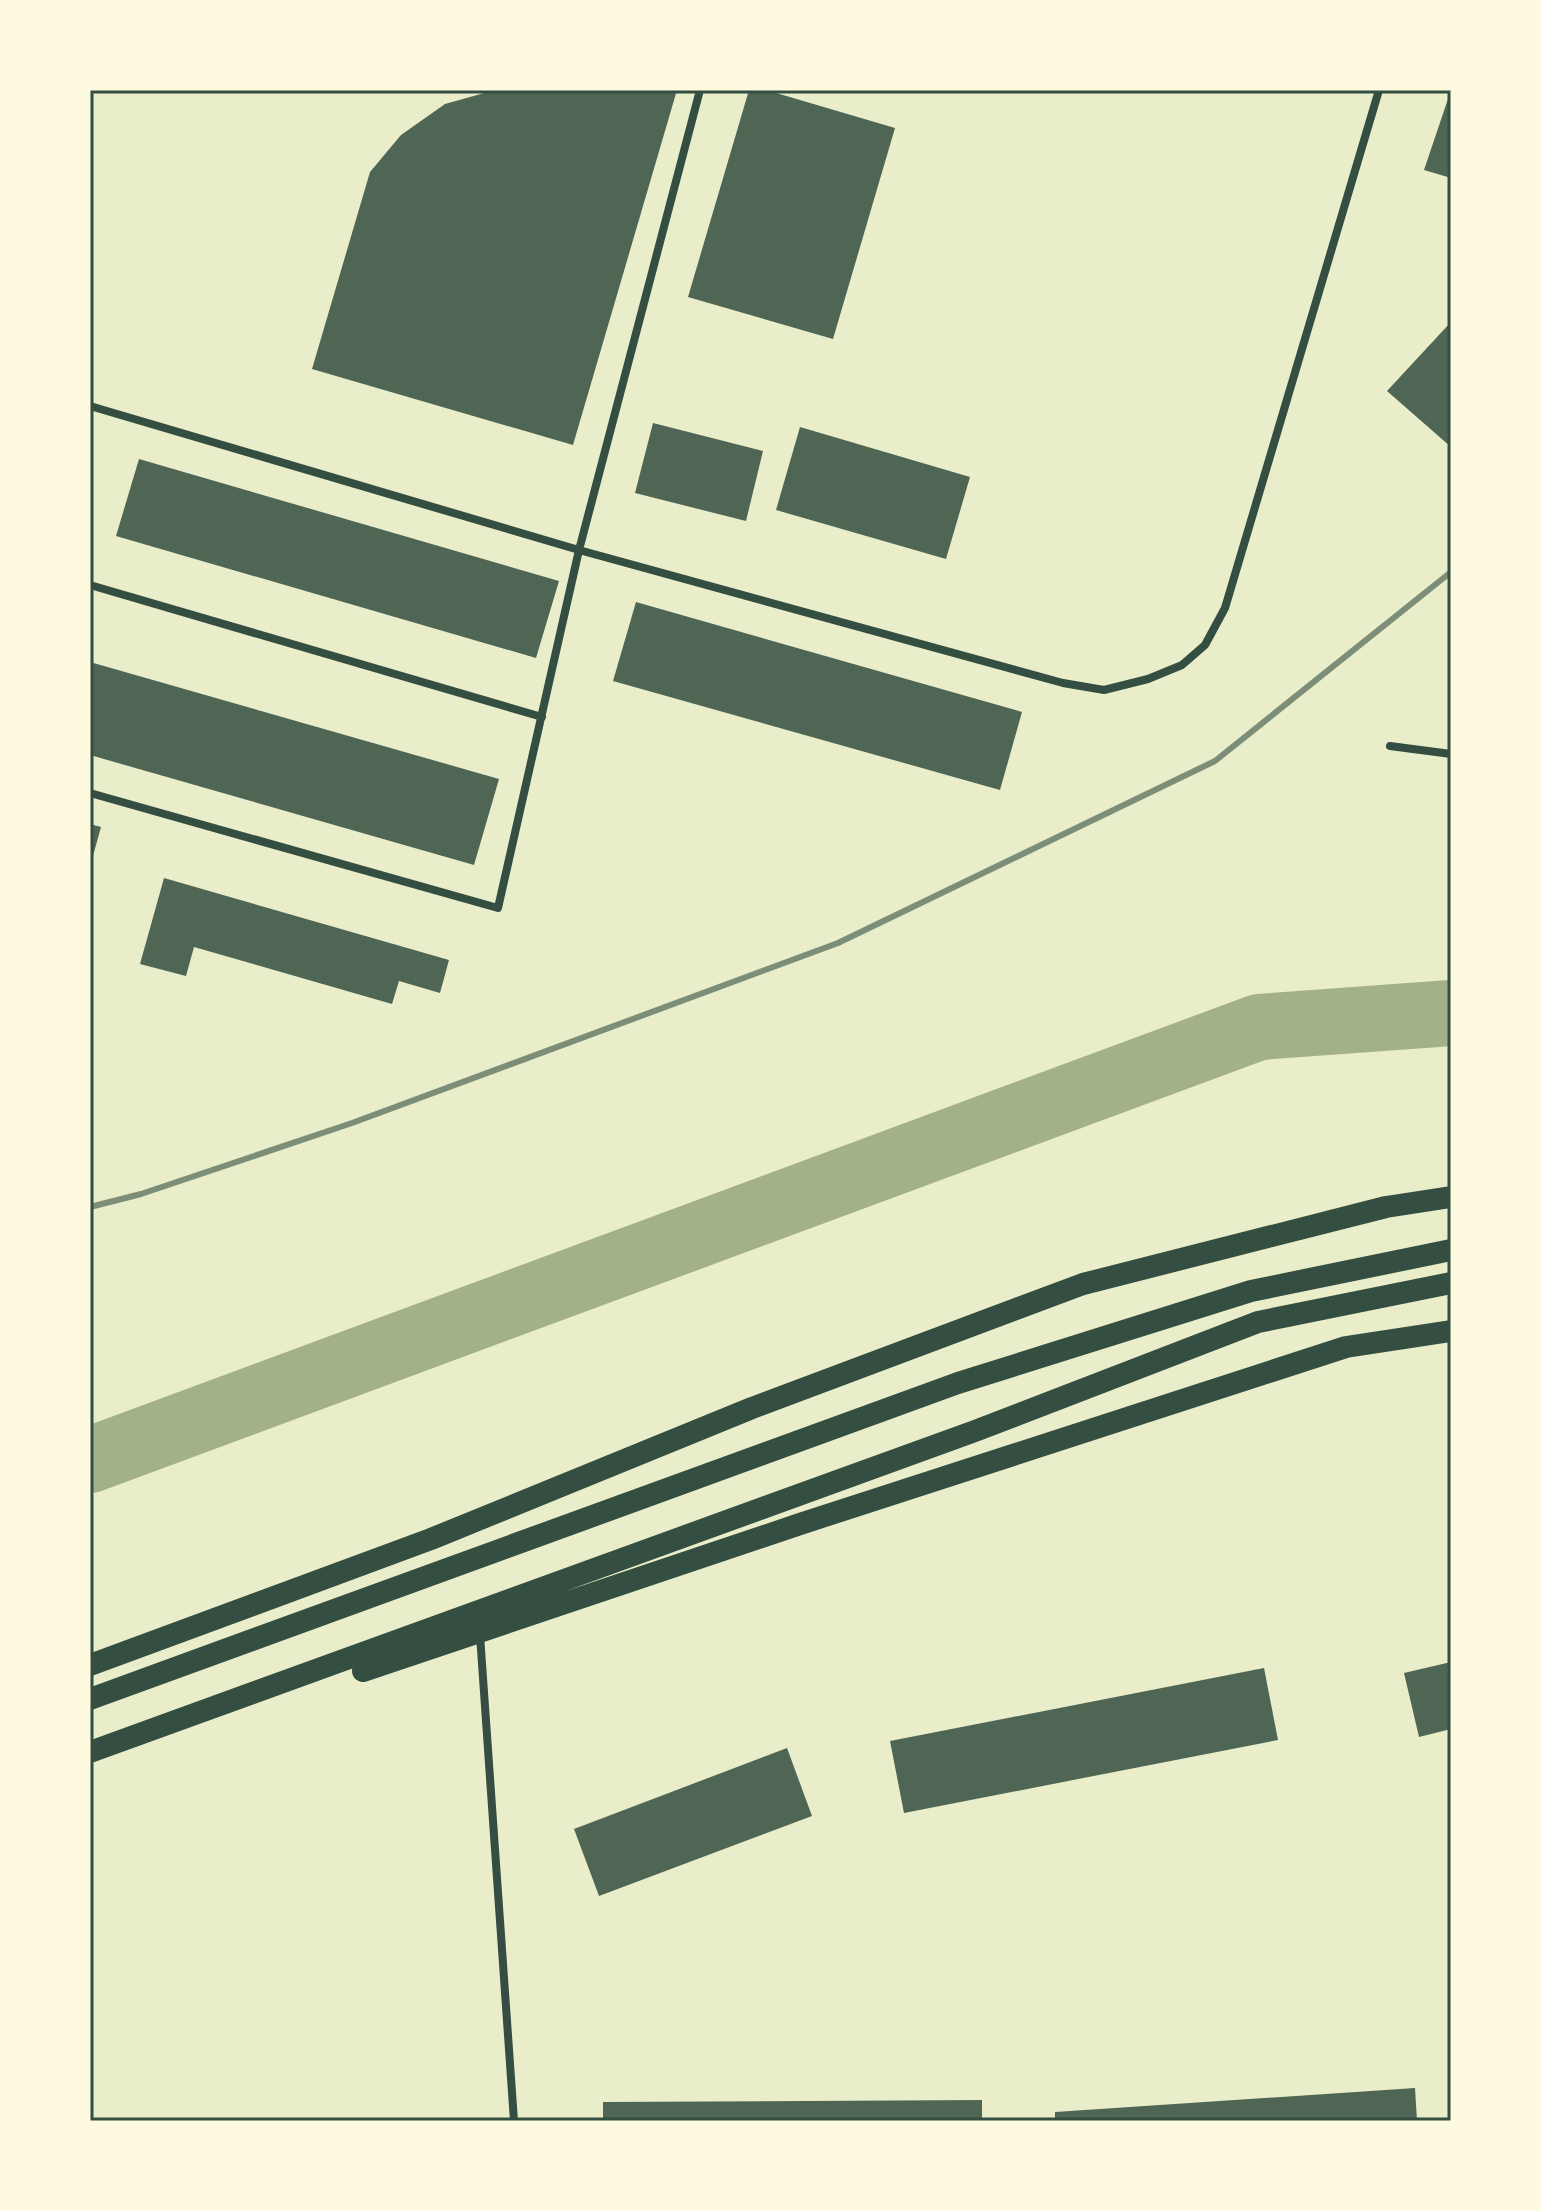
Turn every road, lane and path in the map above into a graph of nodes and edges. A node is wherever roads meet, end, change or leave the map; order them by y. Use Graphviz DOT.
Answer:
graph roads {
  1 [pos="700,90"];
  2 [pos="1379,90"];
  3 [pos="90,406"];
  4 [pos="579,550"];
  5 [pos="90,585"];
  6 [pos="542,717"];
  7 [pos="1390,746"];
  8 [pos="1451,754"];
  9 [pos="90,793"];
  10 [pos="1451,1197"];
  11 [pos="1451,1250"];
  12 [pos="1451,1283"];
  13 [pos="1451,1331"];
  14 [pos="479,1632"];
  15 [pos="90,1665"];
  16 [pos="90,1699"];
  17 [pos="170,1726"];
  18 [pos="90,1752"];
  19 [pos="514,2121"];
  1 -- 4 [label="street"];
  2 -- 4 [label="street"];
  3 -- 4 [label="street"];
  4 -- 6 [label="street"];
  5 -- 6 [label="street"];
  6 -- 9 [label="street"];
  7 -- 8 [label="street"];
  10 -- 15 [label="highway"];
  11 -- 16 [label="highway"];
  12 -- 17 [label="highway"];
  13 -- 14 [label="highway"];
  14 -- 17 [label="highway"];
  14 -- 19 [label="street"];
  17 -- 18 [label="highway"];
}
